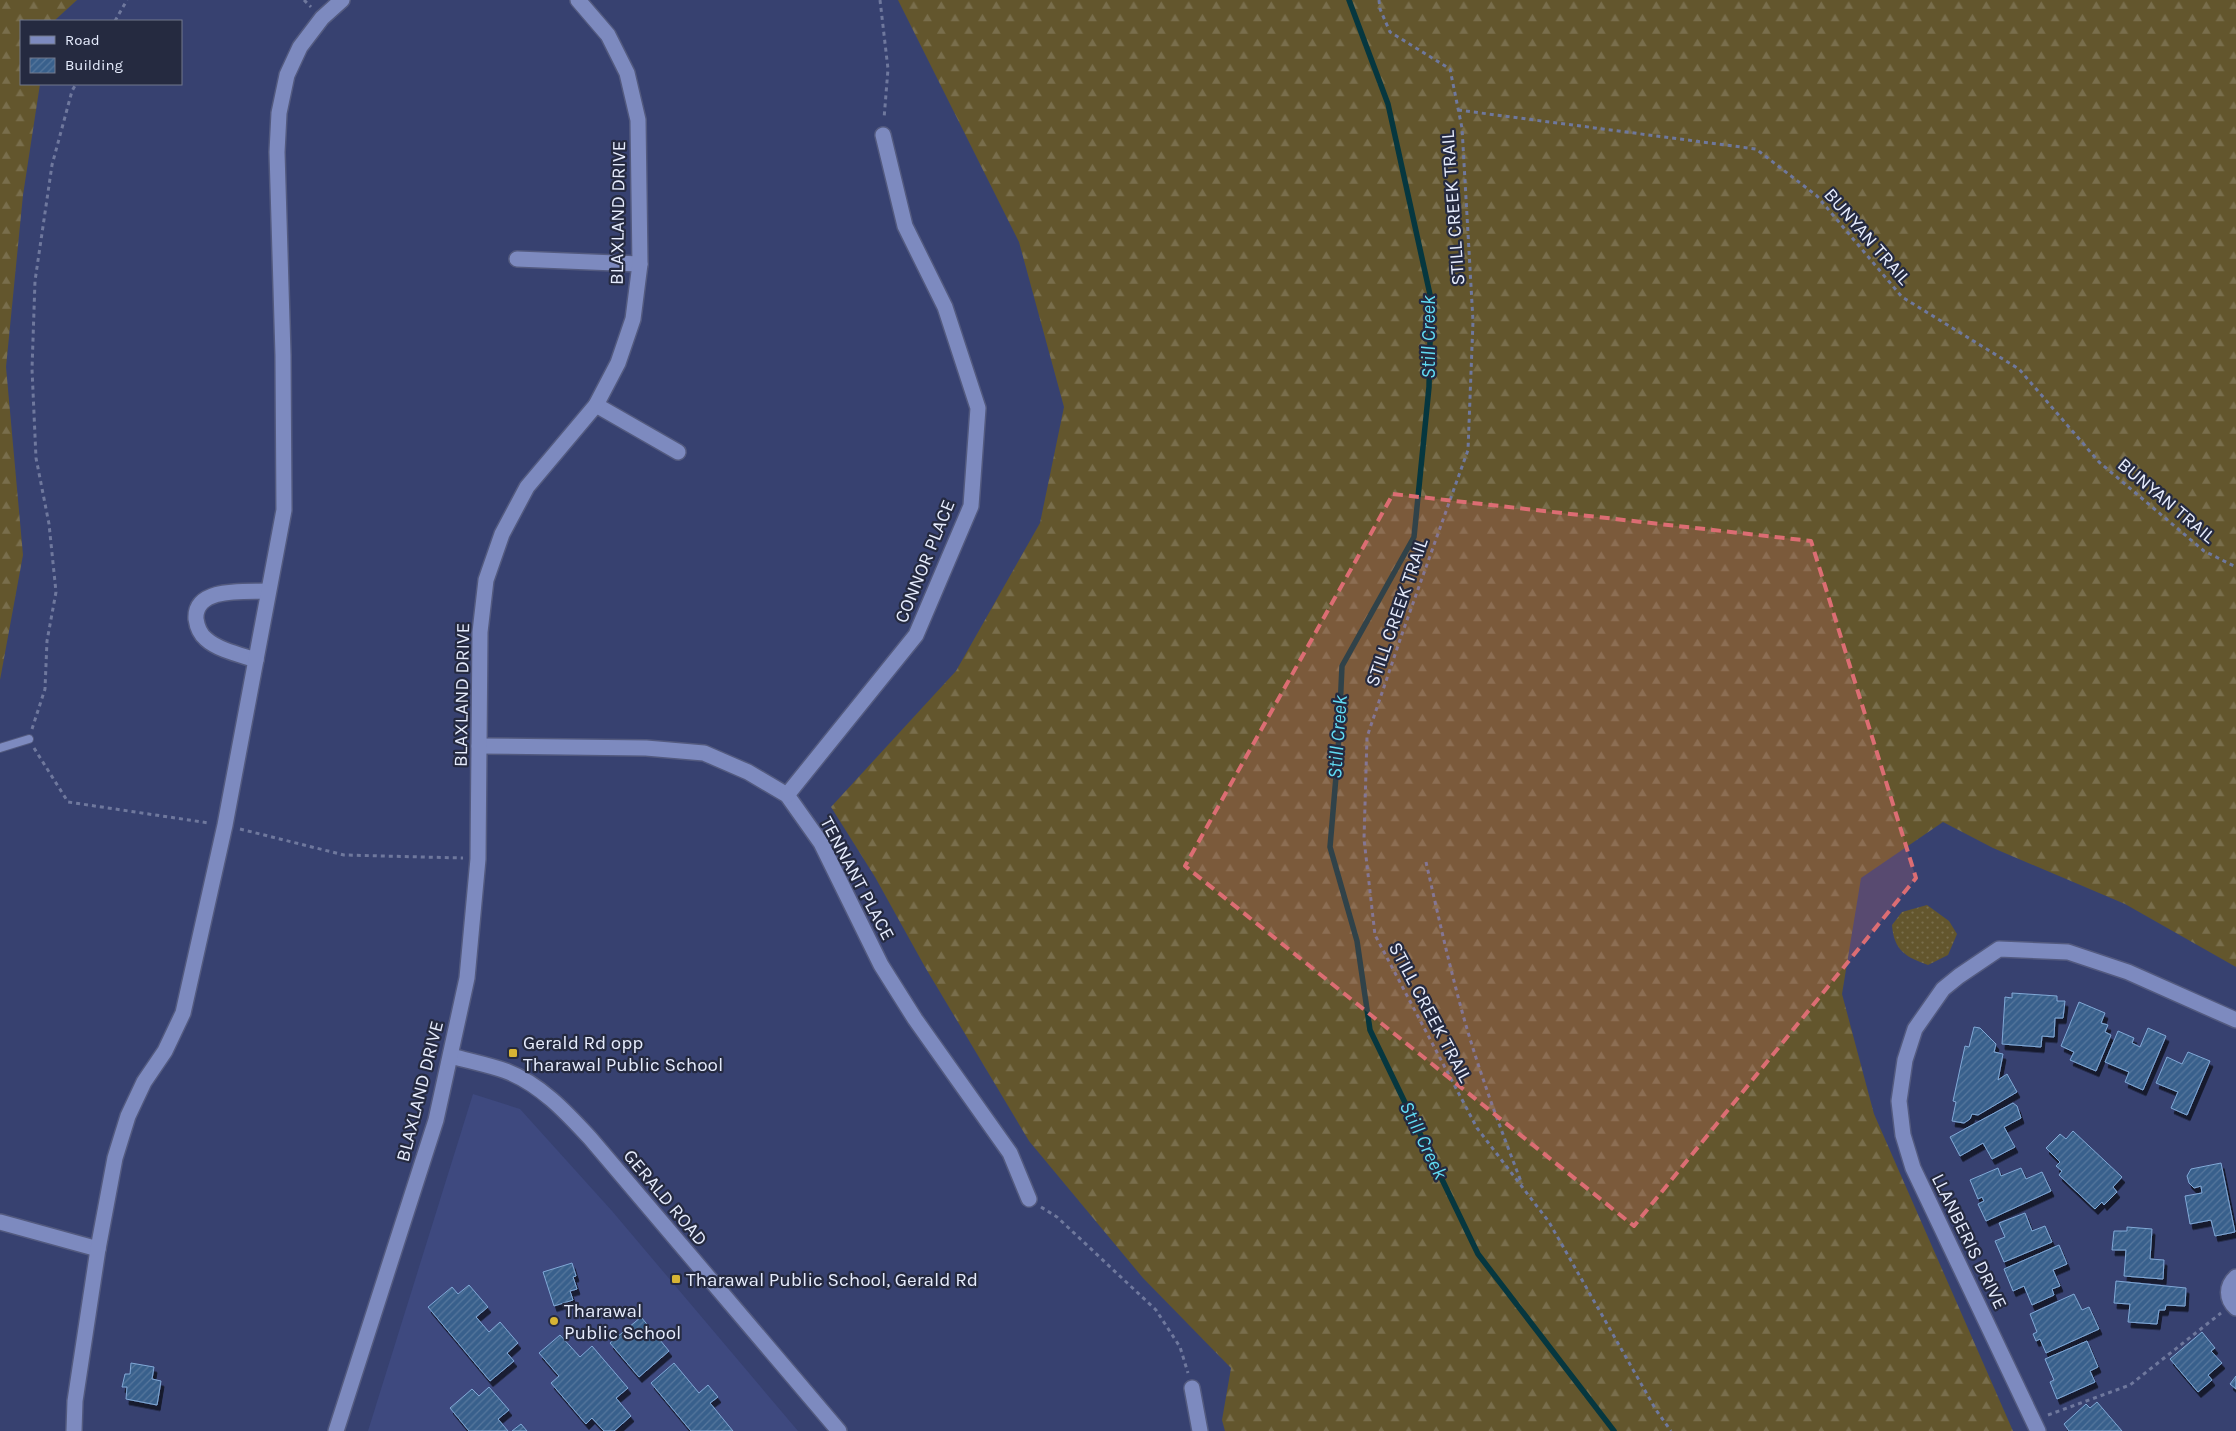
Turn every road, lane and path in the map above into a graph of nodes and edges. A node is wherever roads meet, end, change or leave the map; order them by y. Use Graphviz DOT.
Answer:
graph roads {
  1 [pos="127,0"];
  2 [pos="342,0"];
  3 [pos="578,0"];
  4 [pos="880,0"];
  5 [pos="1378,0"];
  6 [pos="115,20"];
  7 [pos="75,85"];
  8 [pos="1458,110"];
  9 [pos="883,135"];
  10 [pos="517,259"];
  11 [pos="640,264"];
  12 [pos="596,405"];
  13 [pos="678,452"];
  14 [pos="2236,567"];
  15 [pos="268,591"];
  16 [pos="256,660"];
  17 [pos="29,739"];
  18 [pos="479,746"];
  19 [pos="0,748"];
  20 [pos="787,795"];
  21 [pos="225,825"];
  22 [pos="478,859"];
  23 [pos="1426,862"];
  24 [pos="2236,1020"];
  25 [pos="450,1056"];
  26 [pos="1524,1189"];
  27 [pos="1029,1199"];
  28 [pos="0,1222"];
  29 [pos="98,1249"];
  30 [pos="2236,1277"];
  31 [pos="2234,1306"];
  32 [pos="1192,1388"];
  33 [pos="2036,1425"];
  34 [pos="74,1431"];
  35 [pos="336,1431"];
  36 [pos="839,1431"];
  37 [pos="1200,1431"];
  38 [pos="1671,1431"];
  1 -- 6 [label="path"];
  2 -- 15 [label="street"];
  3 -- 11 [label="street, BLAXLAND DRIVE"];
  4 -- 9 [label="path"];
  5 -- 8 [label="path, STILL CREEK TRAIL"];
  7 -- 17 [label="path"];
  8 -- 14 [label="path, BUNYAN TRAIL"];
  8 -- 26 [label="path, STILL CREEK TRAIL"];
  9 -- 20 [label="street, CONNOR PLACE"];
  10 -- 11 [label="street"];
  11 -- 12 [label="street, BLAXLAND DRIVE"];
  12 -- 13 [label="street"];
  12 -- 18 [label="street, BLAXLAND DRIVE"];
  15 -- 16 [label="street"];
  15 -- 16 [label="street"];
  16 -- 21 [label="street"];
  17 -- 19 [label="lane"];
  17 -- 21 [label="path"];
  18 -- 20 [label="street, TENNANT PLACE"];
  18 -- 22 [label="street, BLAXLAND DRIVE"];
  20 -- 27 [label="street, TENNANT PLACE"];
  21 -- 22 [label="path"];
  21 -- 29 [label="street"];
  22 -- 25 [label="street, BLAXLAND DRIVE"];
  23 -- 26 [label="path"];
  24 -- 33 [label="street, LLANBERIS DRIVE"];
  25 -- 35 [label="street, BLAXLAND DRIVE"];
  25 -- 36 [label="street, GERALD ROAD"];
  26 -- 38 [label="path, STILL CREEK TRAIL"];
  27 -- 32 [label="path"];
  28 -- 29 [label="street"];
  29 -- 34 [label="street"];
  30 -- 31 [label="street"];
  31 -- 33 [label="path"];
  32 -- 37 [label="street"];
}
